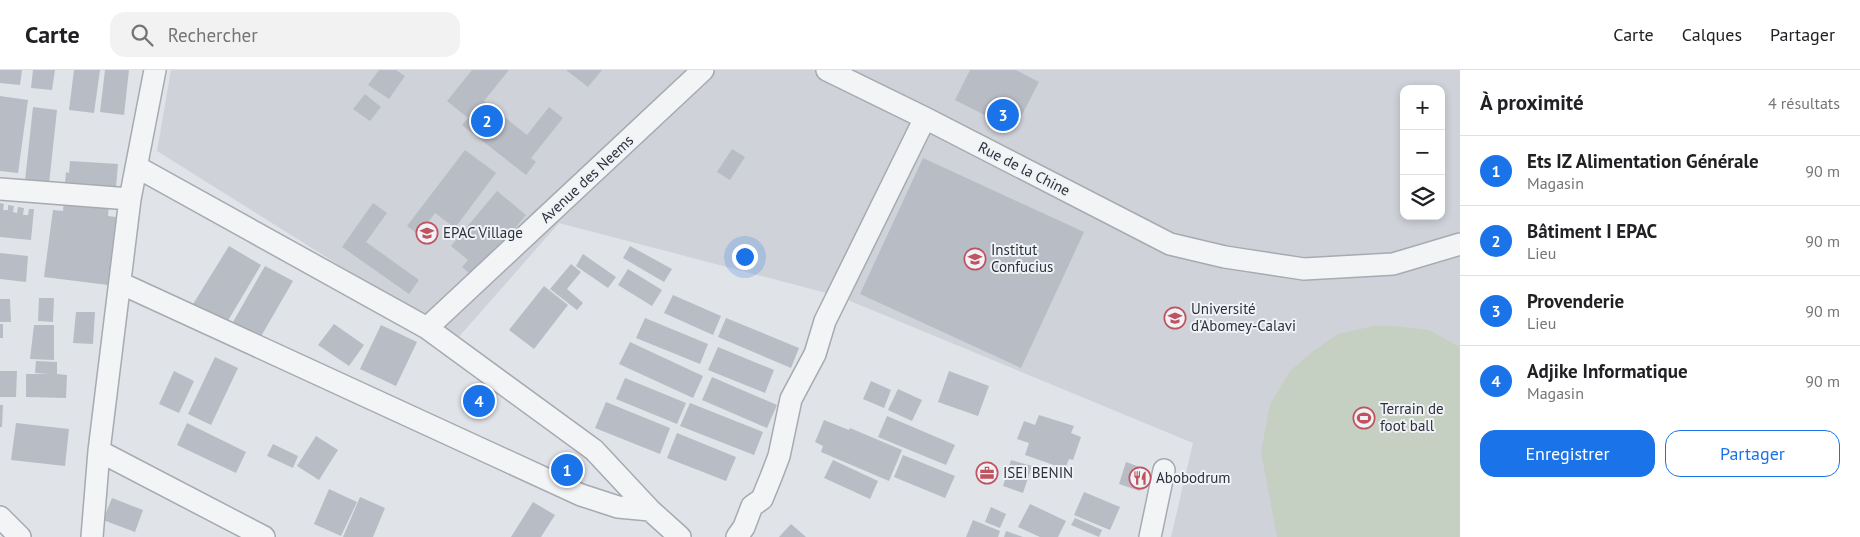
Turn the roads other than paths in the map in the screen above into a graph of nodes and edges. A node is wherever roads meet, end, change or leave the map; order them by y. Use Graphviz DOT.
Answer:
graph roads {
  1 [pos="155,70"];
  2 [pos="702,70"];
  3 [pos="826,70"];
  4 [pos="925,118"];
  5 [pos="137,167"];
  6 [pos="0,189"];
  7 [pos="130,199"];
  8 [pos="1460,244"];
  9 [pos="120,283"];
  10 [pos="427,328"];
  11 [pos="99,451"];
  12 [pos="1164,470"];
  13 [pos="650,510"];
  14 [pos="0,517"];
  15 [pos="20,537"];
  16 [pos="92,537"];
  17 [pos="264,537"];
  18 [pos="680,537"];
  19 [pos="737,537"];
  20 [pos="1150,537"];
  1 -- 5 [label="street"];
  2 -- 10 [label="street, Avenue des Neems"];
  3 -- 4 [label="street, Rue de la Chine"];
  4 -- 8 [label="street, Rue de la Chine"];
  4 -- 19 [label="street"];
  5 -- 7 [label="street"];
  5 -- 10 [label="street"];
  6 -- 7 [label="street"];
  7 -- 9 [label="street"];
  9 -- 11 [label="street"];
  9 -- 13 [label="street"];
  10 -- 13 [label="street"];
  11 -- 16 [label="street"];
  11 -- 17 [label="street"];
  12 -- 20 [label="street"];
  13 -- 18 [label="street"];
  14 -- 15 [label="street"];
}
